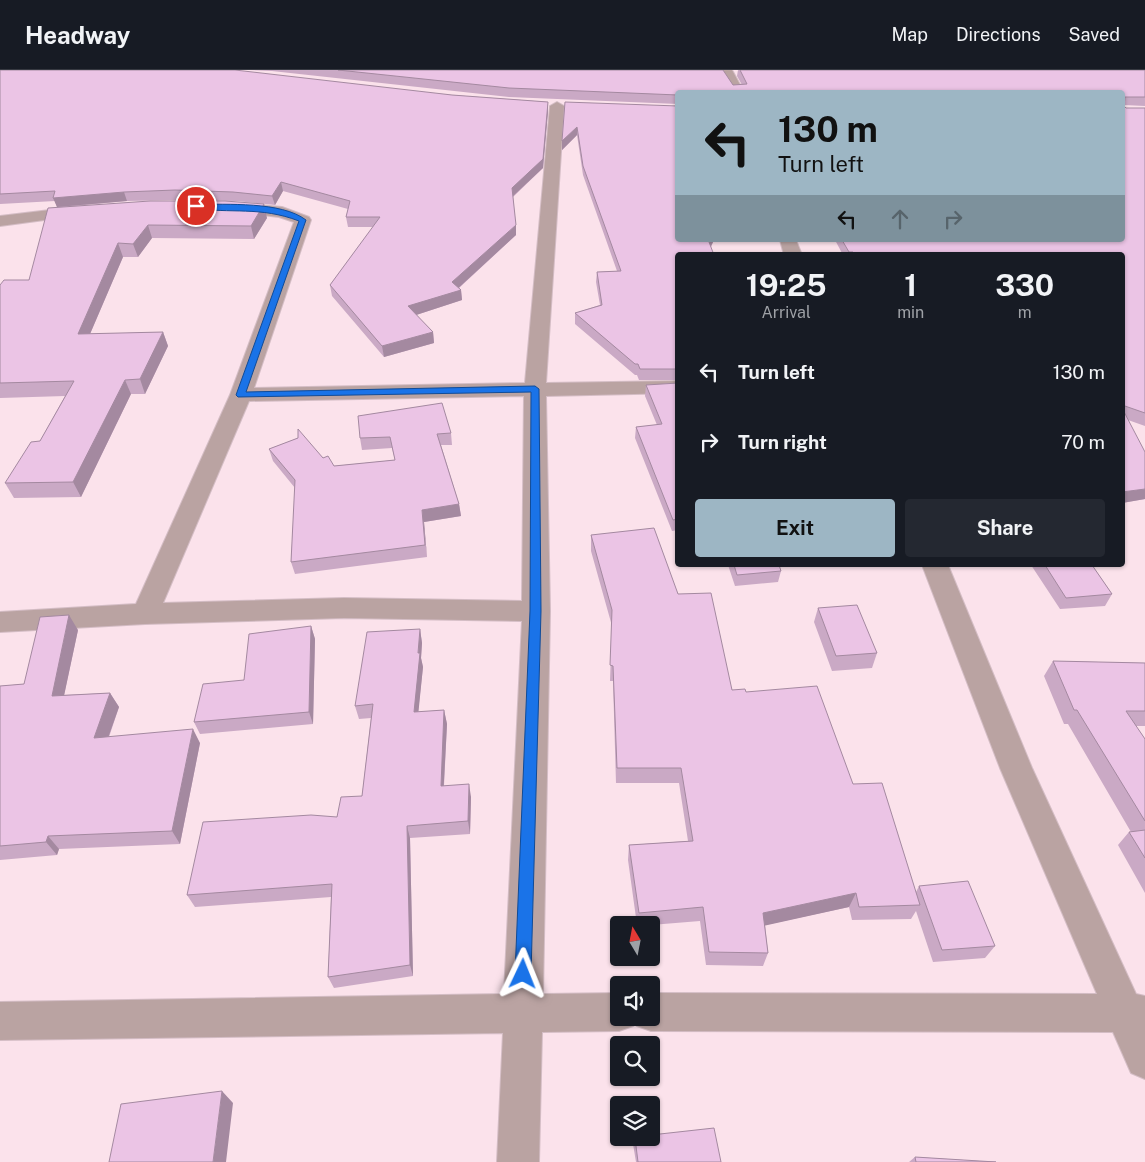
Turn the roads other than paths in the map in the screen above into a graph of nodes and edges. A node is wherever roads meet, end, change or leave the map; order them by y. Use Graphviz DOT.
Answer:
graph roads {
  1 [pos="726,70"];
  2 [pos="737,90"];
  3 [pos="558,106"];
  4 [pos="214,207"];
  5 [pos="100,210"];
  6 [pos="0,221"];
  7 [pos="675,387"];
  8 [pos="535,389"];
  9 [pos="241,395"];
  10 [pos="936,567"];
  11 [pos="536,611"];
  12 [pos="145,614"];
  13 [pos="0,622"];
  14 [pos="521,1012"];
  15 [pos="610,1012"];
  16 [pos="660,1012"];
  17 [pos="1134,1013"];
  18 [pos="0,1021"];
  19 [pos="1145,1059"];
  20 [pos="518,1162"];
  1 -- 2 [label="street"];
  3 -- 8 [label="street"];
  4 -- 9 [label="street"];
  5 -- 6 [label="street"];
  7 -- 8 [label="street"];
  8 -- 9 [label="street"];
  8 -- 11 [label="street"];
  9 -- 12 [label="street"];
  10 -- 17 [label="street"];
  11 -- 12 [label="street"];
  11 -- 14 [label="street"];
  12 -- 13 [label="street"];
  14 -- 15 [label="street"];
  14 -- 18 [label="street"];
  14 -- 20 [label="street"];
  16 -- 17 [label="street"];
  17 -- 19 [label="street"];
}
